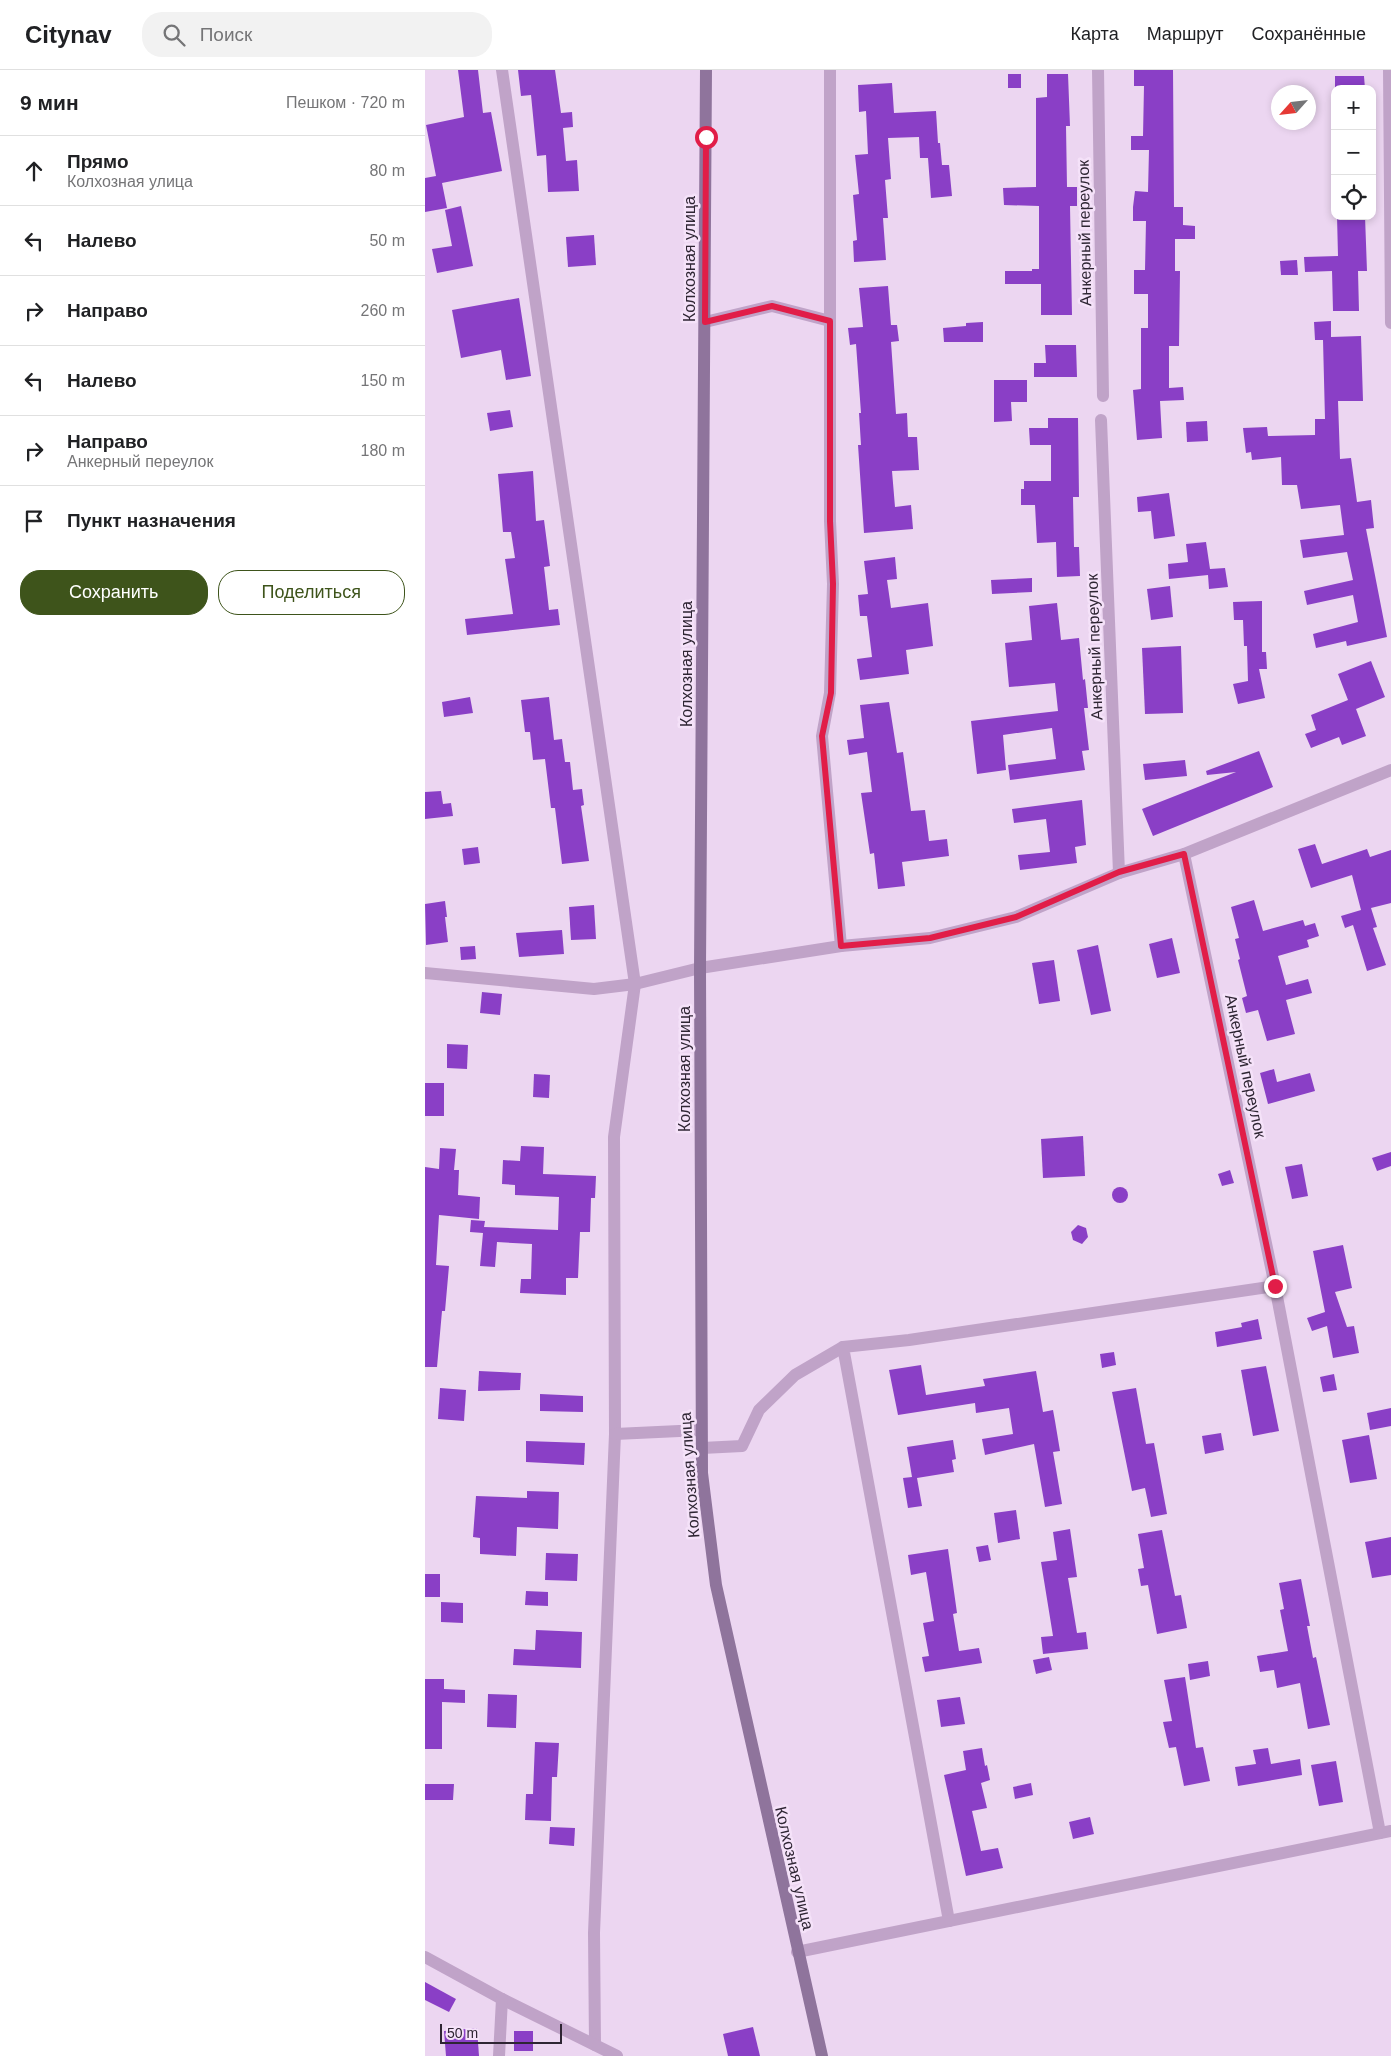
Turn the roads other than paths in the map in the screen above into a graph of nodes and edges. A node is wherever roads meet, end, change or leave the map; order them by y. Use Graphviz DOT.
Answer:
graph roads {
  1 [pos="502,70"];
  2 [pos="706,70"];
  3 [pos="830,70"];
  4 [pos="1098,70"];
  5 [pos="1389,70"];
  6 [pos="830,321"];
  7 [pos="705,322"];
  8 [pos="1391,322"];
  9 [pos="1103,396"];
  10 [pos="1101,420"];
  11 [pos="1391,770"];
  12 [pos="1184,854"];
  13 [pos="1119,872"];
  14 [pos="841,946"];
  15 [pos="700,968"];
  16 [pos="425,973"];
  17 [pos="635,984"];
  18 [pos="1275,1286"];
  19 [pos="843,1347"];
  20 [pos="701,1430"];
  21 [pos="615,1434"];
  22 [pos="702,1448"];
  23 [pos="1385,1832"];
  24 [pos="949,1921"];
  25 [pos="797,1952"];
  26 [pos="425,1957"];
  27 [pos="502,1999"];
  28 [pos="595,2045"];
  29 [pos="499,2056"];
  30 [pos="617,2056"];
  31 [pos="822,2056"];
  1 -- 17 [label="street"];
  2 -- 7 [label="main road, Колхозная улица"];
  3 -- 6 [label="street"];
  4 -- 9 [label="street, Анкерный переулок"];
  5 -- 8 [label="street"];
  6 -- 7 [label="street"];
  6 -- 14 [label="street"];
  7 -- 15 [label="main road, Колхозная улица"];
  10 -- 13 [label="street, Анкерный переулок"];
  11 -- 12 [label="street"];
  12 -- 13 [label="street"];
  12 -- 18 [label="street, Анкерный переулок"];
  13 -- 14 [label="street"];
  14 -- 15 [label="street"];
  15 -- 17 [label="street"];
  15 -- 20 [label="main road, Колхозная улица"];
  16 -- 17 [label="street"];
  17 -- 21 [label="street"];
  18 -- 19 [label="street"];
  18 -- 23 [label="street, Анкерный переулок"];
  19 -- 22 [label="street"];
  19 -- 24 [label="street"];
  20 -- 21 [label="street"];
  20 -- 22 [label="main road, Колхозная улица"];
  21 -- 28 [label="street"];
  22 -- 25 [label="main road, Колхозная улица"];
  23 -- 24 [label="street"];
  24 -- 25 [label="street"];
  25 -- 31 [label="main road, Колхозная улица"];
  26 -- 27 [label="street"];
  27 -- 28 [label="street"];
  27 -- 29 [label="street"];
  28 -- 30 [label="street"];
}
